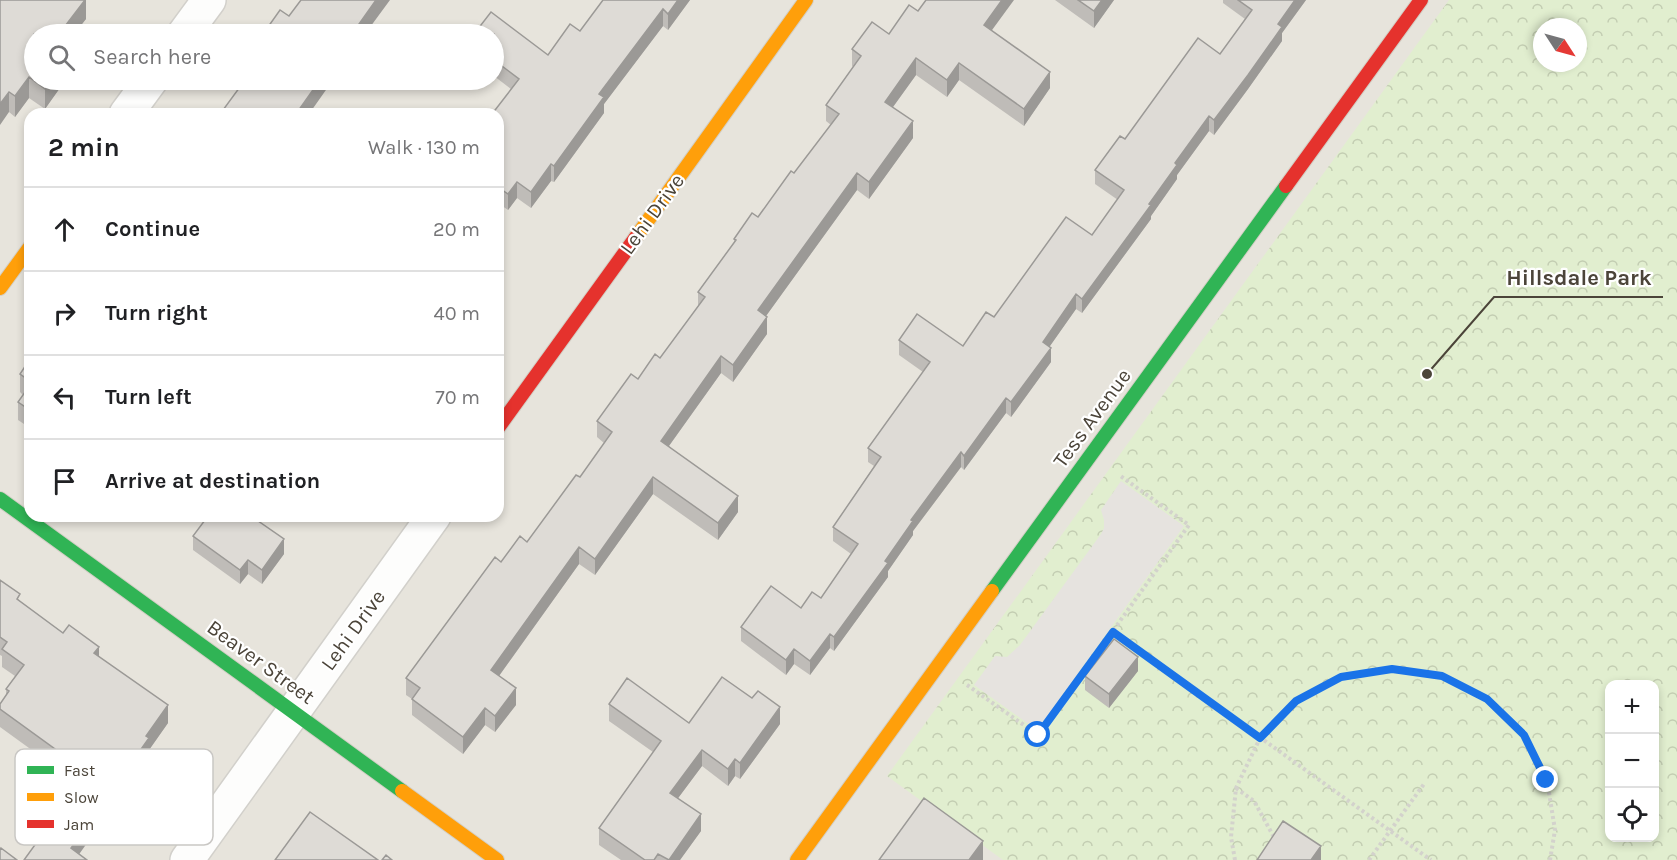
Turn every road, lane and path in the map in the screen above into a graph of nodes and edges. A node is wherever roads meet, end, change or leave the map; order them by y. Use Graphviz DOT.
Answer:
graph roads {
  1 [pos="209,0"];
  2 [pos="806,0"];
  3 [pos="1421,0"];
  4 [pos="191,24"];
  5 [pos="144,90"];
  6 [pos="130,108"];
  7 [pos="24,255"];
  8 [pos="0,288"];
  9 [pos="504,420"];
  10 [pos="1119,475"];
  11 [pos="0,499"];
  12 [pos="24,516"];
  13 [pos="32,522"];
  14 [pos="431,522"];
  15 [pos="1113,632"];
  16 [pos="967,684"];
  17 [pos="294,712"];
  18 [pos="1260,738"];
  19 [pos="1424,784"];
  20 [pos="1236,788"];
  21 [pos="213,824"];
  22 [pos="1390,830"];
  23 [pos="1278,843"];
  24 [pos="198,845"];
  25 [pos="187,860"];
  26 [pos="497,860"];
  27 [pos="797,860"];
  28 [pos="1235,860"];
  29 [pos="1369,860"];
  30 [pos="1431,860"];
  31 [pos="1550,860"];
  1 -- 4 [label="street"];
  2 -- 9 [label="street, Lehi Drive"];
  3 -- 27 [label="street, Tess Avenue"];
  5 -- 6 [label="street"];
  7 -- 8 [label="street"];
  10 -- 15 [label="path"];
  11 -- 12 [label="street, Beaver Street"];
  13 -- 17 [label="street, Beaver Street"];
  14 -- 17 [label="street, Lehi Drive"];
  15 -- 16 [label="path"];
  15 -- 18 [label="path"];
  17 -- 21 [label="street, Lehi Drive"];
  17 -- 26 [label="street, Beaver Street"];
  18 -- 20 [label="path"];
  18 -- 22 [label="path"];
  18 -- 31 [label="path"];
  19 -- 22 [label="path"];
  20 -- 23 [label="path"];
  20 -- 28 [label="path"];
  22 -- 29 [label="path"];
  22 -- 30 [label="path"];
  24 -- 25 [label="street, Lehi Drive"];
}
